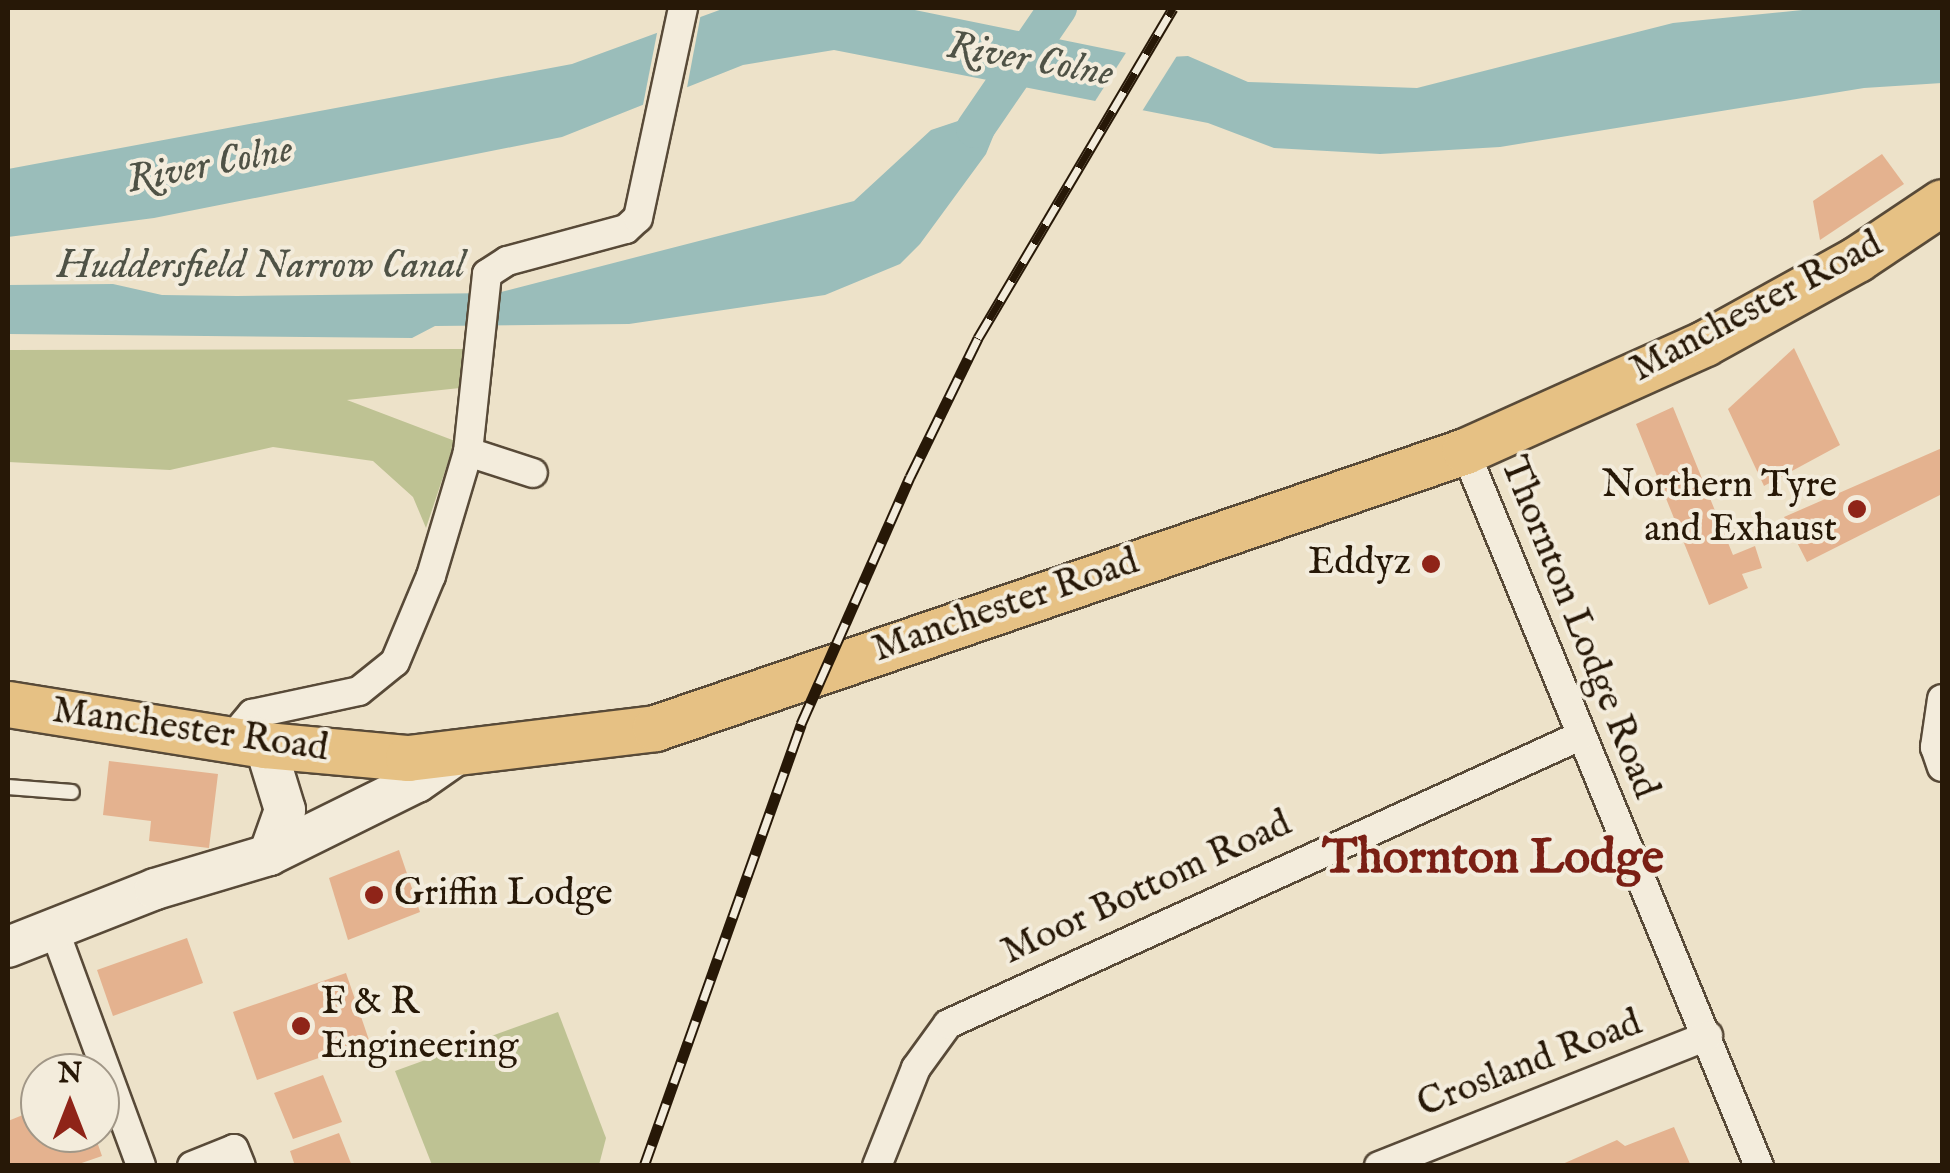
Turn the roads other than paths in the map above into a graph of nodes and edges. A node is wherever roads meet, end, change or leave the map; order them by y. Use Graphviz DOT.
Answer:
graph roads {
  1 [pos="683,8"];
  2 [pos="1932,216"];
  3 [pos="1465,451"];
  4 [pos="468,452"];
  5 [pos="533,473"];
  6 [pos="1942,699"];
  7 [pos="8,704"];
  8 [pos="1580,736"];
  9 [pos="248,742"];
  10 [pos="453,756"];
  11 [pos="1942,766"];
  12 [pos="8,787"];
  13 [pos="72,792"];
  14 [pos="268,855"];
  15 [pos="54,929"];
  16 [pos="8,947"];
  17 [pos="1708,1036"];
  18 [pos="237,1157"];
  19 [pos="1410,1159"];
  20 [pos="141,1166"];
  21 [pos="192,1166"];
  22 [pos="878,1166"];
  23 [pos="1378,1166"];
  24 [pos="1759,1166"];
  1 -- 4 [label="street"];
  2 -- 3 [label="main road, Manchester Road"];
  3 -- 8 [label="street, Thornton Lodge Road"];
  3 -- 10 [label="main road, Manchester Road"];
  4 -- 5 [label="street"];
  4 -- 9 [label="street"];
  6 -- 11 [label="street"];
  7 -- 9 [label="main road, Manchester Road"];
  8 -- 17 [label="street, Thornton Lodge Road"];
  8 -- 22 [label="street, Moor Bottom Road"];
  9 -- 10 [label="main road, Manchester Road"];
  9 -- 14 [label="street"];
  10 -- 14 [label="street"];
  12 -- 13 [label="lane"];
  14 -- 15 [label="street"];
  15 -- 16 [label="street"];
  15 -- 20 [label="street"];
  17 -- 19 [label="street, Crosland Road"];
  17 -- 24 [label="street, Thornton Lodge Road"];
  18 -- 21 [label="street"];
  19 -- 23 [label="street, Crosland Road"];
}
